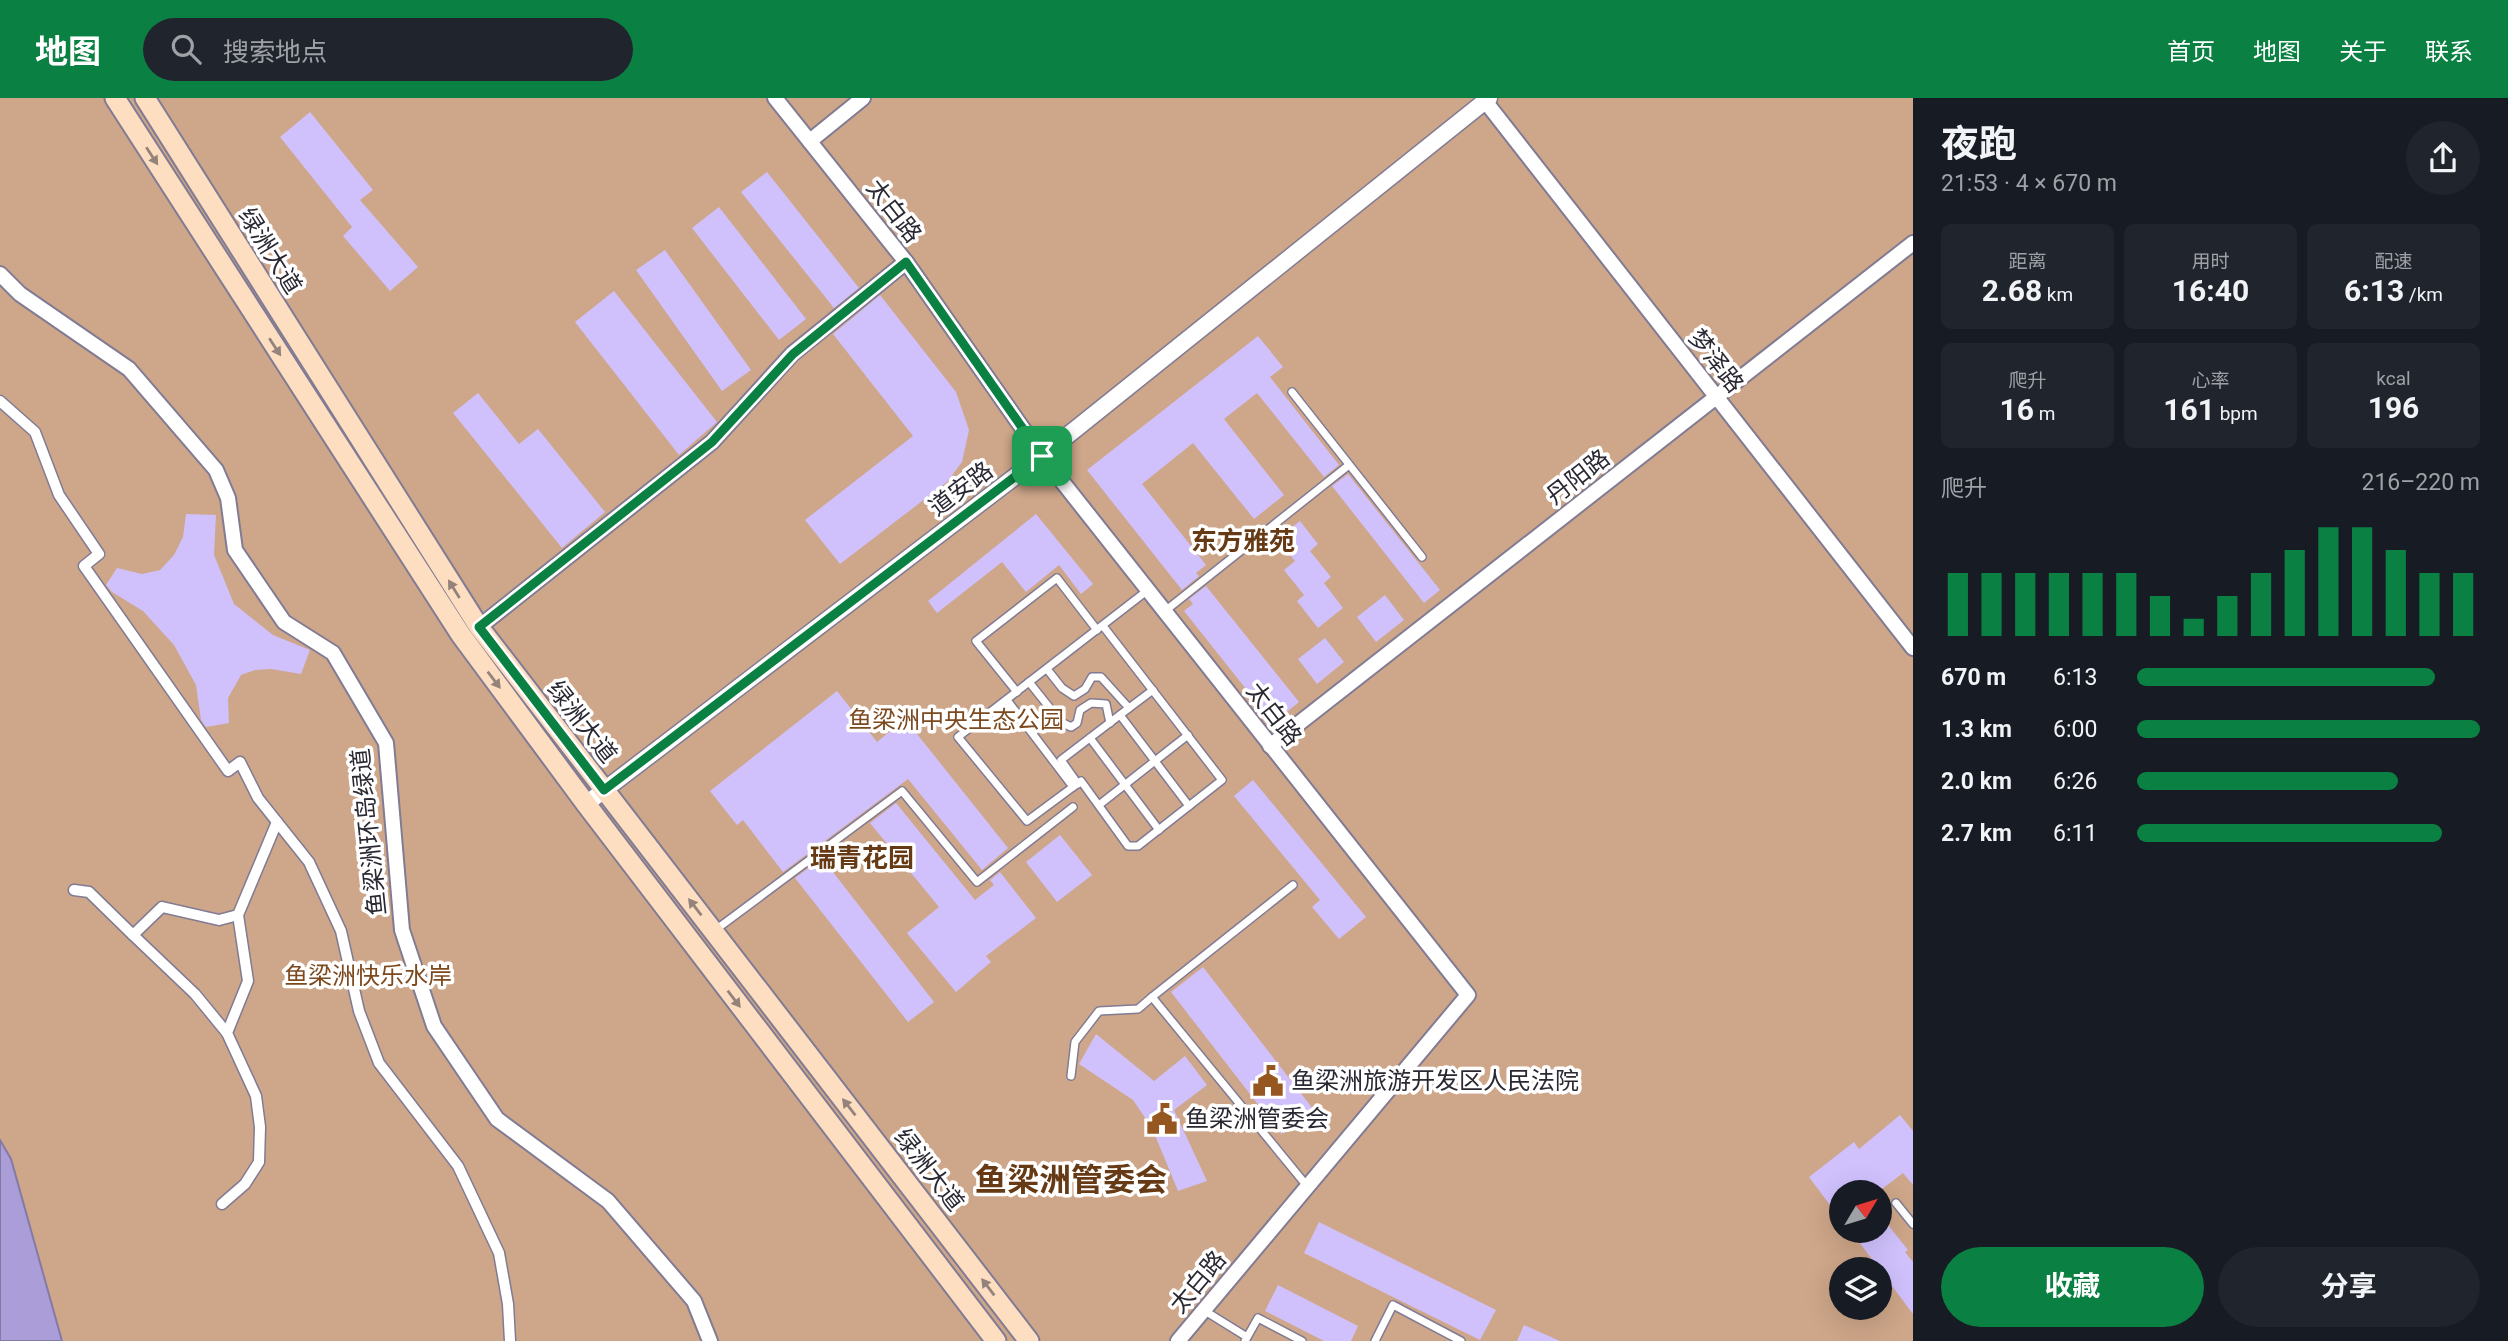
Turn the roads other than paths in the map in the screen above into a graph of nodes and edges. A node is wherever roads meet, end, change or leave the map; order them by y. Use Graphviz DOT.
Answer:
graph roads {
  1 [pos="775,98"];
  2 [pos="863,98"];
  3 [pos="148,99"];
  4 [pos="1487,99"];
  5 [pos="119,105"];
  6 [pos="810,141"];
  7 [pos="1913,243"];
  8 [pos="906,262"];
  9 [pos="0,274"];
  10 [pos="1292,392"];
  11 [pos="1716,397"];
  12 [pos="0,401"];
  13 [pos="1042,456"];
  14 [pos="1349,465"];
  15 [pos="1422,557"];
  16 [pos="1148,590"];
  17 [pos="1165,611"];
  18 [pos="479,627"];
  19 [pos="1100,628"];
  20 [pos="1913,648"];
  21 [pos="1047,669"];
  22 [pos="1029,682"];
  23 [pos="1153,690"];
  24 [pos="1017,692"];
  25 [pos="1007,699"];
  26 [pos="1129,708"];
  27 [pos="1120,715"];
  28 [pos="1110,723"];
  29 [pos="1188,735"];
  30 [pos="1090,738"];
  31 [pos="1270,746"];
  32 [pos="1155,761"];
  33 [pos="1076,785"];
  34 [pos="1125,785"];
  35 [pos="604,790"];
  36 [pos="586,804"];
  37 [pos="1099,805"];
  38 [pos="1189,806"];
  39 [pos="1073,807"];
  40 [pos="277,822"];
  41 [pos="1159,830"];
  42 [pos="1293,885"];
  43 [pos="74,890"];
  44 [pos="238,915"];
  45 [pos="713,931"];
  46 [pos="133,935"];
  47 [pos="1152,997"];
  48 [pos="227,1033"];
  49 [pos="1071,1076"];
  50 [pos="1307,1187"];
  51 [pos="1896,1203"];
  52 [pos="222,1204"];
  53 [pos="1913,1224"];
  54 [pos="1204,1310"];
  55 [pos="1246,1339"];
  56 [pos="510,1341"];
  57 [pos="710,1341"];
  58 [pos="996,1341"];
  59 [pos="1029,1341"];
  60 [pos="1178,1341"];
  61 [pos="1302,1341"];
  62 [pos="1375,1341"];
  63 [pos="1461,1341"];
  1 -- 6 [label="street, 太白路"];
  2 -- 6 [label="street"];
  3 -- 5 [label="street"];
  18 -- 3 [label="main road, 绿洲大道, one-way"];
  4 -- 11 [label="street, 梦泽路"];
  4 -- 13 [label="street, 道安路"];
  5 -- 36 [label="main road, 绿洲大道, one-way"];
  6 -- 8 [label="street, 太白路"];
  7 -- 11 [label="street, 丹阳路"];
  8 -- 13 [label="street, 太白路"];
  8 -- 18 [label="street"];
  9 -- 57 [label="street, 鱼梁洲环岛绿道"];
  10 -- 14 [label="lane"];
  11 -- 20 [label="street, 梦泽路"];
  11 -- 31 [label="street, 丹阳路"];
  12 -- 40 [label="street"];
  13 -- 16 [label="street, 太白路"];
  13 -- 35 [label="street, 道安路"];
  14 -- 15 [label="lane"];
  14 -- 17 [label="lane"];
  16 -- 17 [label="street, 太白路"];
  16 -- 19 [label="lane"];
  17 -- 31 [label="street, 太白路"];
  18 -- 35 [label="main road, 绿洲大道"];
  19 -- 21 [label="lane"];
  19 -- 23 [label="lane"];
  19 -- 24 [label="lane"];
  21 -- 22 [label="lane"];
  21 -- 26 [label="lane"];
  22 -- 24 [label="lane"];
  22 -- 28 [label="lane"];
  23 -- 26 [label="lane"];
  23 -- 29 [label="lane"];
  24 -- 25 [label="lane"];
  25 -- 33 [label="lane"];
  25 -- 33 [label="lane"];
  26 -- 27 [label="lane"];
  27 -- 28 [label="lane"];
  27 -- 32 [label="lane"];
  28 -- 30 [label="lane"];
  29 -- 32 [label="lane"];
  29 -- 38 [label="lane"];
  30 -- 33 [label="lane"];
  30 -- 34 [label="lane"];
  31 -- 50 [label="street, 太白路"];
  32 -- 34 [label="lane"];
  32 -- 38 [label="lane"];
  33 -- 37 [label="lane"];
  34 -- 37 [label="lane"];
  34 -- 41 [label="lane"];
  35 -- 36 [label="street, 道安路"];
  45 -- 35 [label="main road, 绿洲大道, one-way"];
  36 -- 58 [label="main road, 绿洲大道, one-way"];
  37 -- 41 [label="lane"];
  38 -- 41 [label="lane"];
  39 -- 45 [label="lane"];
  40 -- 44 [label="street"];
  40 -- 56 [label="street"];
  42 -- 47 [label="lane"];
  43 -- 46 [label="street"];
  44 -- 46 [label="street"];
  44 -- 48 [label="street"];
  59 -- 45 [label="main road, 绿洲大道, one-way"];
  46 -- 48 [label="street"];
  47 -- 49 [label="lane"];
  47 -- 50 [label="lane"];
  48 -- 52 [label="street"];
  50 -- 54 [label="street, 太白路"];
  51 -- 53 [label="lane"];
  54 -- 55 [label="lane"];
  54 -- 60 [label="street, 太白路"];
  55 -- 61 [label="lane"];
  62 -- 63 [label="lane"];
}
